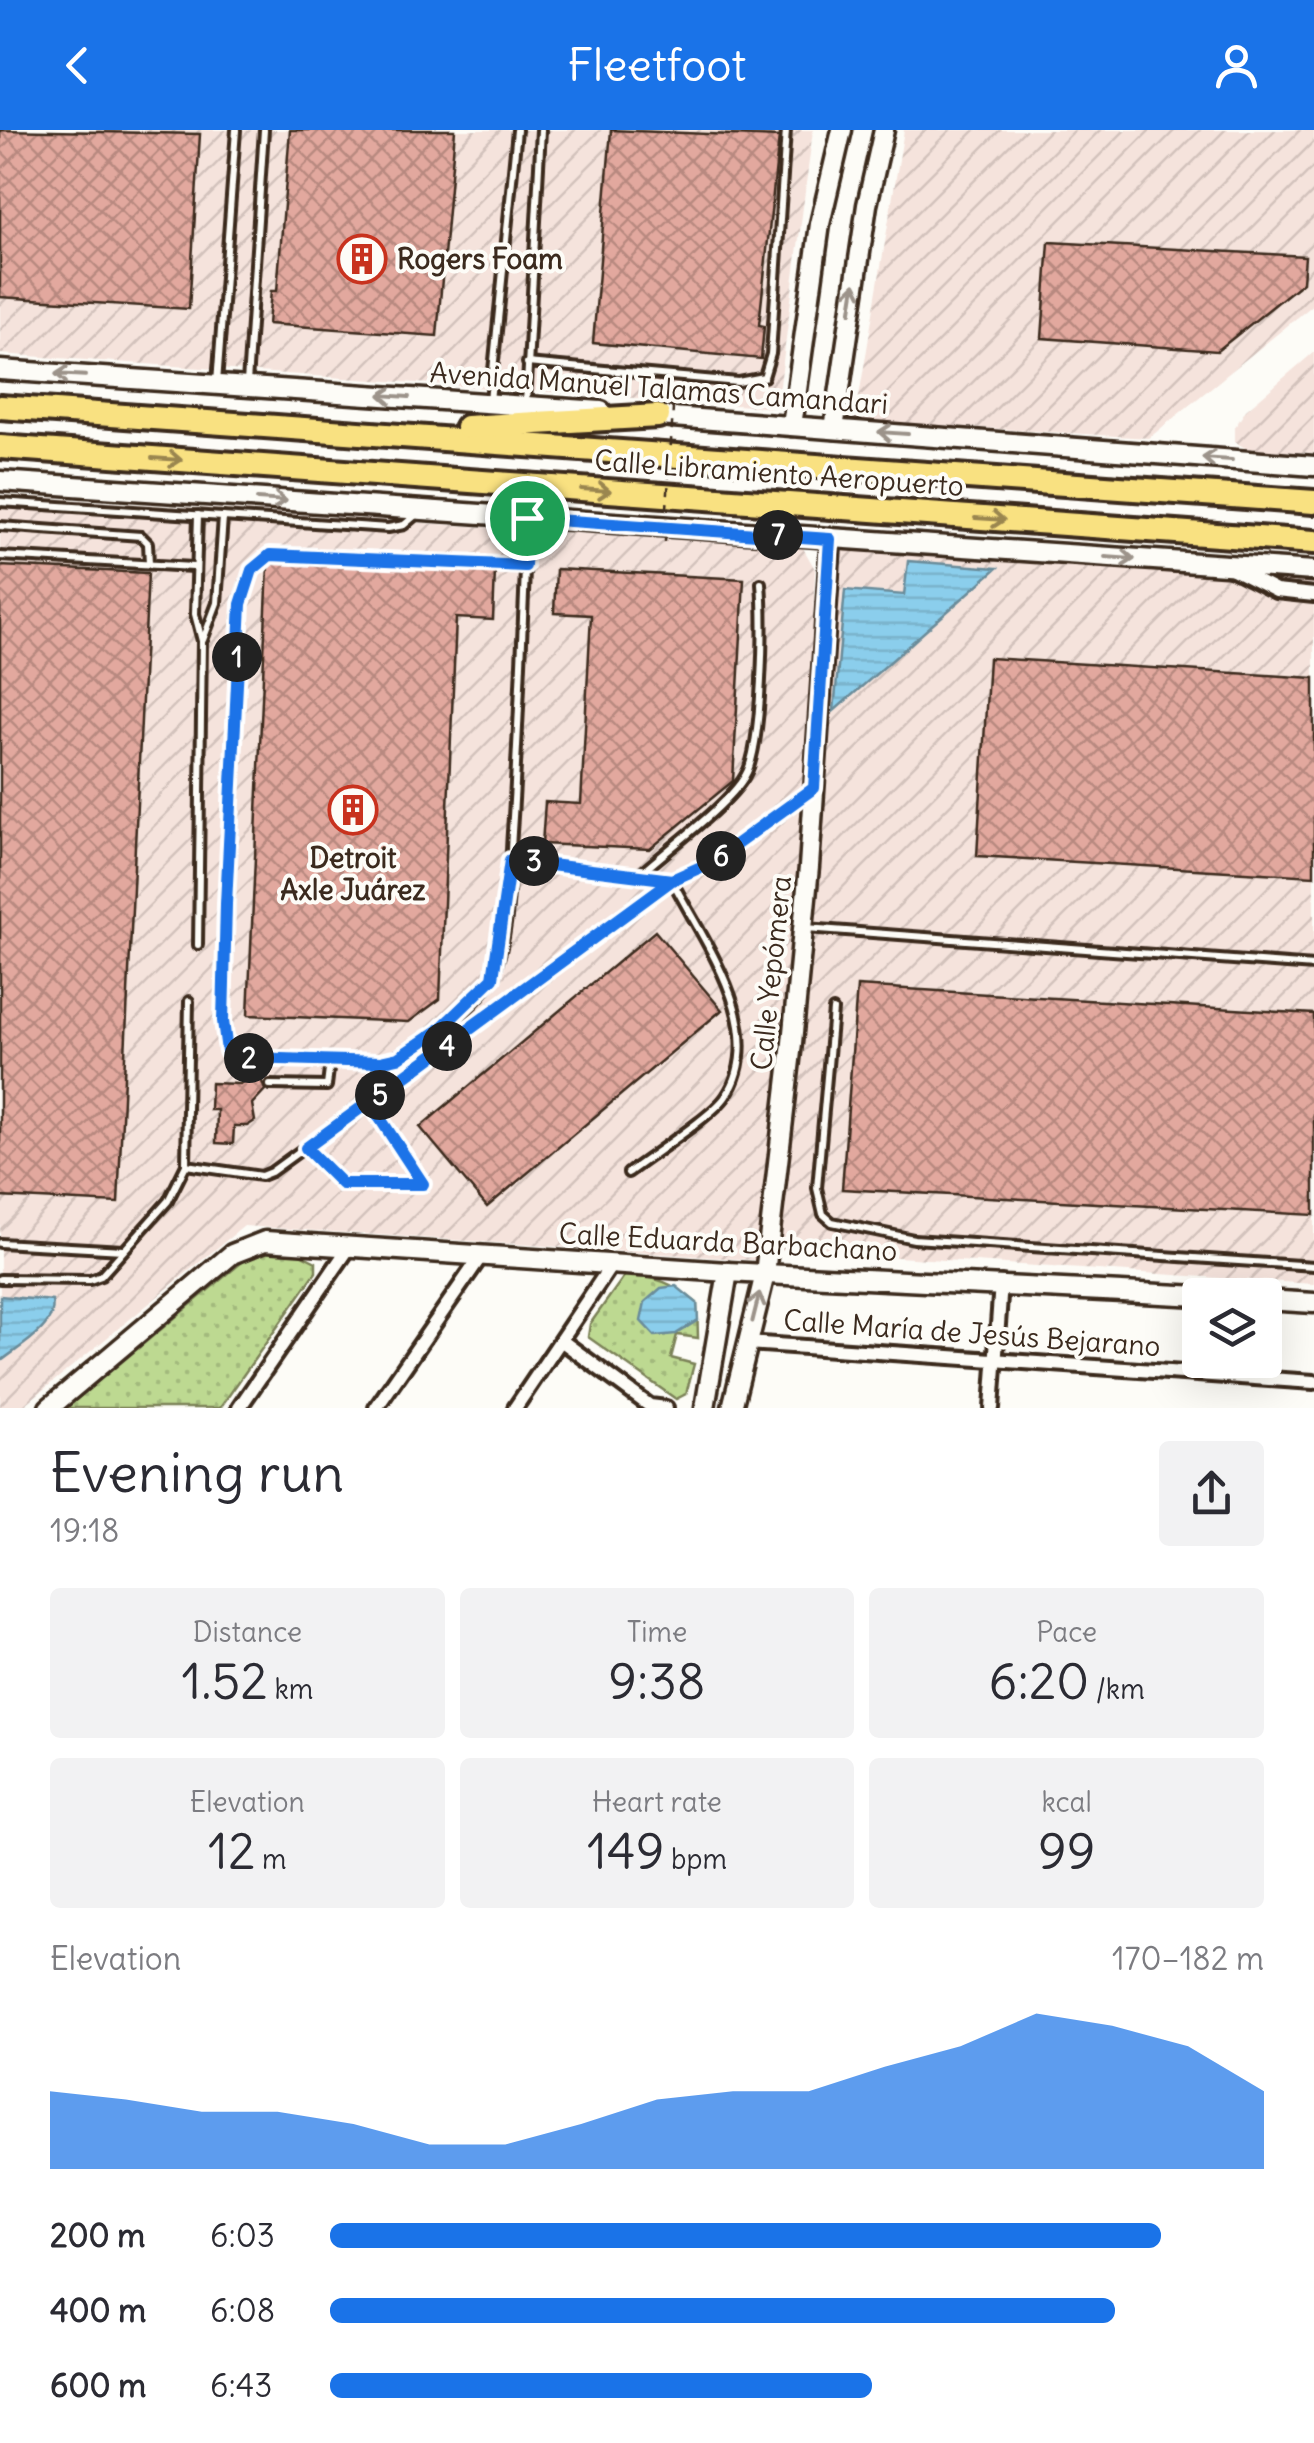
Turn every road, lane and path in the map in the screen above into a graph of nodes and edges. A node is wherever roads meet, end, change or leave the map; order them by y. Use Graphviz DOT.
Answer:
graph roads {
  1 [pos="236,130"];
  2 [pos="264,130"];
  3 [pos="517,130"];
  4 [pos="540,130"];
  5 [pos="786,130"];
  6 [pos="842,130"];
  7 [pos="884,130"];
  8 [pos="526,363"];
  9 [pos="0,370"];
  10 [pos="218,383"];
  11 [pos="247,385"];
  12 [pos="490,402"];
  13 [pos="526,405"];
  14 [pos="0,407"];
  15 [pos="665,412"];
  16 [pos="792,426"];
  17 [pos="834,429"];
  18 [pos="374,432"];
  19 [pos="0,446"];
  20 [pos="1314,466"];
  21 [pos="0,481"];
  22 [pos="0,502"];
  23 [pos="1314,502"];
  24 [pos="421,510"];
  25 [pos="198,515"];
  26 [pos="224,517"];
  27 [pos="527,518"];
  28 [pos="0,526"];
  29 [pos="830,539"];
  30 [pos="664,542"];
  31 [pos="1314,542"];
  32 [pos="0,556"];
  33 [pos="150,564"];
  34 [pos="525,566"];
  35 [pos="1227,566"];
  36 [pos="194,567"];
  37 [pos="1314,572"];
  38 [pos="762,583"];
  39 [pos="1314,595"];
  40 [pos="202,641"];
  41 [pos="814,788"];
  42 [pos="510,860"];
  43 [pos="637,876"];
  44 [pos="672,880"];
  45 [pos="804,928"];
  46 [pos="198,945"];
  47 [pos="1314,966"];
  48 [pos="189,1001"];
  49 [pos="832,1010"];
  50 [pos="330,1061"];
  51 [pos="270,1084"];
  52 [pos="370,1103"];
  53 [pos="306,1148"];
  54 [pos="186,1165"];
  55 [pos="628,1173"];
  56 [pos="0,1243"];
  57 [pos="350,1246"];
  58 [pos="124,1250"];
  59 [pos="481,1256"];
  60 [pos="612,1264"];
  61 [pos="1314,1266"];
  62 [pos="728,1272"];
  63 [pos="764,1274"];
  64 [pos="0,1279"];
  65 [pos="1002,1284"];
  66 [pos="1182,1295"];
  67 [pos="1282,1301"];
  68 [pos="1314,1303"];
  69 [pos="562,1341"];
  70 [pos="747,1343"];
  71 [pos="996,1358"];
  72 [pos="1314,1382"];
  73 [pos="650,1407"];
  74 [pos="49,1408"];
  75 [pos="239,1408"];
  76 [pos="376,1408"];
  77 [pos="515,1408"];
  78 [pos="666,1408"];
  79 [pos="706,1408"];
  80 [pos="732,1408"];
  81 [pos="992,1408"];
  1 -- 10 [label="lane"];
  2 -- 11 [label="lane"];
  3 -- 12 [label="lane"];
  4 -- 8 [label="lane"];
  5 -- 8 [label="lane"];
  6 -- 16 [label="main road"];
  17 -- 7 [label="main road, one-way"];
  8 -- 13 [label="lane"];
  10 -- 9 [label="main road, Avenida Manuel Talamas Camandari, one-way"];
  10 -- 11 [label="main road, Avenida Manuel Talamas Camandari"];
  12 -- 11 [label="main road, Avenida Manuel Talamas Camandari, one-way"];
  12 -- 13 [label="main road, Avenida Manuel Talamas Camandari"];
  13 -- 15 [label="main road, Avenida Manuel Talamas Camandari"];
  14 -- 18 [label="highway, Calle Libramiento Aeropuerto"];
  15 -- 16 [label="main road, Avenida Manuel Talamas Camandari"];
  15 -- 18 [label="highway"];
  15 -- 30 [label="path, bridge"];
  16 -- 17 [label="main road, Avenida Manuel Talamas Camandari"];
  20 -- 17 [label="main road, Avenida Manuel Talamas Camandari, one-way"];
  18 -- 23 [label="highway, Calle Libramiento Aeropuerto"];
  19 -- 31 [label="highway, Calle Libramiento Aeropuerto, one-way"];
  21 -- 24 [label="main road, one-way"];
  22 -- 25 [label="lane"];
  24 -- 26 [label="lane"];
  24 -- 27 [label="main road"];
  25 -- 26 [label="lane"];
  25 -- 36 [label="lane"];
  26 -- 40 [label="lane"];
  27 -- 29 [label="main road"];
  27 -- 34 [label="lane"];
  28 -- 33 [label="lane"];
  29 -- 35 [label="main road, one-way"];
  29 -- 41 [label="main road, Calle Yepómera"];
  32 -- 33 [label="lane"];
  33 -- 36 [label="lane"];
  34 -- 42 [label="lane"];
  34 -- 50 [label="lane"];
  35 -- 37 [label="main road"];
  35 -- 39 [label="street"];
  36 -- 40 [label="lane"];
  38 -- 43 [label="lane"];
  40 -- 46 [label="lane"];
  41 -- 44 [label="lane"];
  41 -- 45 [label="main road, Calle Yepómera"];
  42 -- 43 [label="lane"];
  42 -- 50 [label="lane"];
  43 -- 44 [label="lane"];
  44 -- 52 [label="lane"];
  44 -- 55 [label="lane"];
  45 -- 47 [label="lane"];
  45 -- 63 [label="main road, Calle Yepómera"];
  48 -- 54 [label="lane"];
  49 -- 61 [label="lane"];
  50 -- 51 [label="lane"];
  52 -- 53 [label="lane"];
  52 -- 53 [label="lane"];
  53 -- 54 [label="lane"];
  54 -- 58 [label="lane"];
  56 -- 58 [label="lane"];
  57 -- 59 [label="main road, Calle Eduarda Barbachano"];
  57 -- 74 [label="main road, Calle Eduarda Barbachano"];
  57 -- 75 [label="street"];
  58 -- 64 [label="lane"];
  59 -- 60 [label="main road, Calle Eduarda Barbachano"];
  59 -- 76 [label="street"];
  60 -- 62 [label="main road, Calle Eduarda Barbachano"];
  60 -- 69 [label="street"];
  62 -- 63 [label="main road, Calle Eduarda Barbachano"];
  62 -- 79 [label="main road"];
  63 -- 65 [label="main road, Calle Eduarda Barbachano"];
  70 -- 63 [label="main road, Calle Yepómera, one-way"];
  65 -- 66 [label="main road, Calle Eduarda Barbachano"];
  65 -- 71 [label="street"];
  67 -- 68 [label="main road"];
  69 -- 73 [label="street"];
  69 -- 77 [label="street"];
  70 -- 71 [label="street, Calle María de Jesús Bejarano"];
  70 -- 80 [label="main road, Calle Yepómera"];
  71 -- 72 [label="street, Calle María de Jesús Bejarano"];
  71 -- 81 [label="street"];
  73 -- 78 [label="street"];
}
